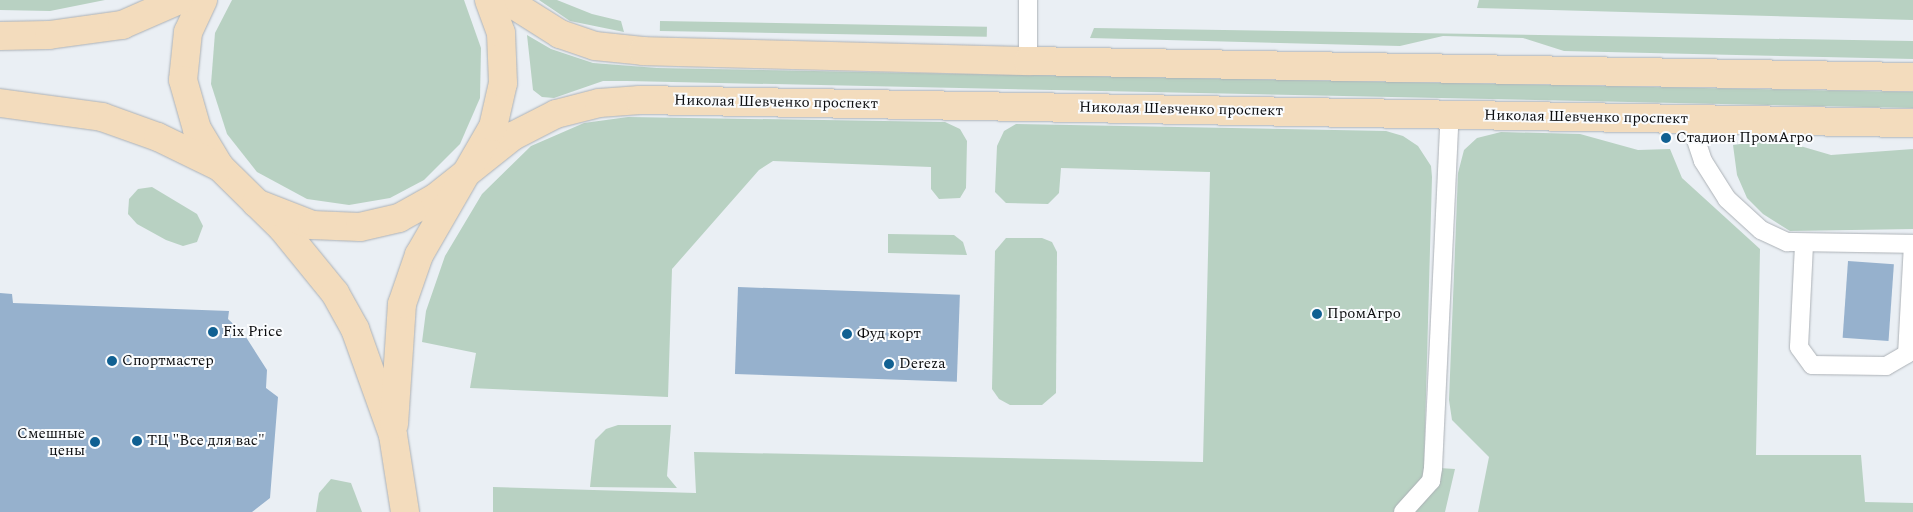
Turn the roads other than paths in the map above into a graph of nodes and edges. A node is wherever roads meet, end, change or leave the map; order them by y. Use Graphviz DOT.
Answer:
graph roads {
  1 [pos="179,0"];
  2 [pos="203,0"];
  3 [pos="489,0"];
  4 [pos="506,0"];
  5 [pos="1028,0"];
  6 [pos="0,36"];
  7 [pos="1028,61"];
  8 [pos="1913,77"];
  9 [pos="0,103"];
  10 [pos="1450,114"];
  11 [pos="1689,119"];
  12 [pos="1913,123"];
  13 [pos="220,167"];
  14 [pos="467,172"];
  15 [pos="256,203"];
  16 [pos="1804,243"];
  17 [pos="393,435"];
  18 [pos="405,512"];
  19 [pos="1403,512"];
  1 -- 6 [label="main road"];
  2 -- 13 [label="main road"];
  3 -- 14 [label="main road"];
  4 -- 7 [label="main road"];
  5 -- 7 [label="lane"];
  7 -- 8 [label="main road"];
  9 -- 13 [label="main road"];
  10 -- 11 [label="main road, Николая Шевченко проспект"];
  10 -- 14 [label="main road, Николая Шевченко проспект"];
  10 -- 19 [label="lane"];
  11 -- 12 [label="main road, Николая Шевченко проспект"];
  11 -- 16 [label="lane"];
  13 -- 15 [label="main road"];
  14 -- 15 [label="main road, Николая Шевченко проспект"];
  14 -- 17 [label="main road"];
  15 -- 17 [label="main road"];
  16 -- 16 [label="lane"];
  17 -- 18 [label="main road"];
}
